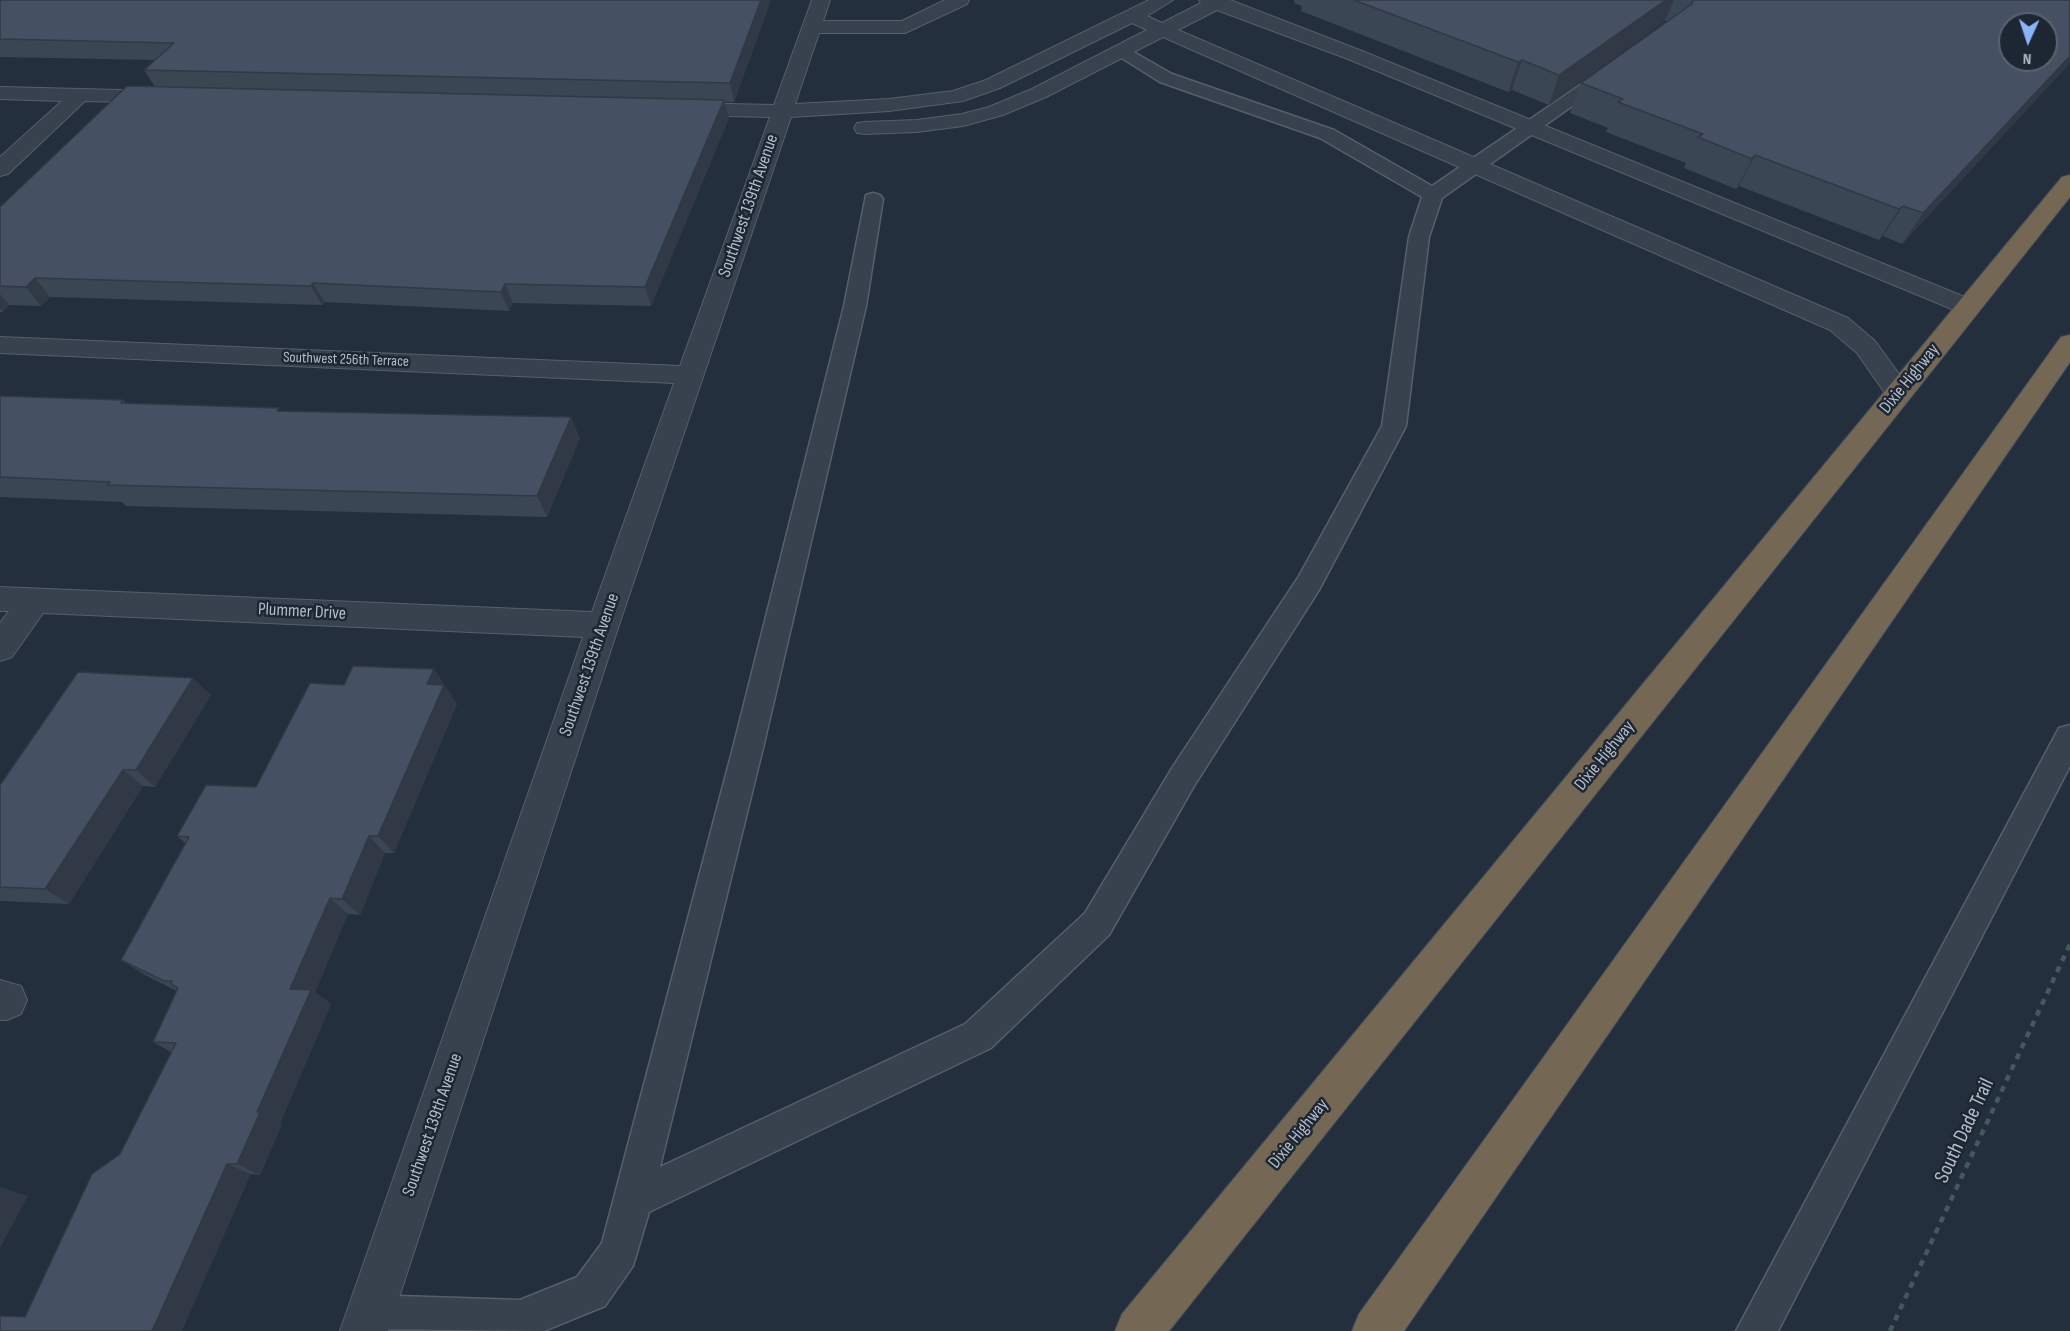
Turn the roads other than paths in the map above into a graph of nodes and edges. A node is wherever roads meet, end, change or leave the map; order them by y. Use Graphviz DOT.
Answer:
graph roads {
  1 [pos="960,0"];
  2 [pos="1164,0"];
  3 [pos="1215,1"];
  4 [pos="816,13"];
  5 [pos="1132,16"];
  6 [pos="1162,30"];
  7 [pos="1122,51"];
  8 [pos="1623,64"];
  9 [pos="0,93"];
  10 [pos="80,95"];
  11 [pos="175,97"];
  12 [pos="662,108"];
  13 [pos="778,118"];
  14 [pos="1531,129"];
  15 [pos="1477,167"];
  16 [pos="0,169"];
  17 [pos="2070,182"];
  18 [pos="1433,195"];
  19 [pos="873,199"];
  20 [pos="1968,307"];
  21 [pos="2070,343"];
  22 [pos="0,345"];
  23 [pos="692,375"];
  24 [pos="1899,393"];
  25 [pos="0,599"];
  26 [pos="35,600"];
  27 [pos="603,625"];
  28 [pos="0,648"];
  29 [pos="2070,737"];
  30 [pos="634,1199"];
  31 [pos="366,1323"];
  32 [pos="1139,1331"];
  33 [pos="1376,1331"];
  34 [pos="1756,1331"];
  1 -- 4 [label="street"];
  2 -- 5 [label="street"];
  3 -- 6 [label="street"];
  3 -- 14 [label="street"];
  4 -- 13 [label="street, Southwest 139th Avenue"];
  5 -- 6 [label="street"];
  5 -- 13 [label="street"];
  6 -- 7 [label="street"];
  6 -- 15 [label="street"];
  7 -- 13 [label="street"];
  7 -- 18 [label="lane"];
  8 -- 14 [label="lane"];
  9 -- 10 [label="street"];
  10 -- 11 [label="street"];
  10 -- 16 [label="street"];
  12 -- 13 [label="street"];
  13 -- 23 [label="street, Southwest 139th Avenue"];
  14 -- 15 [label="lane"];
  14 -- 20 [label="street"];
  15 -- 18 [label="lane"];
  15 -- 24 [label="street"];
  17 -- 20 [label="highway, Dixie Highway"];
  18 -- 30 [label="lane"];
  19 -- 30 [label="lane"];
  20 -- 24 [label="highway, Dixie Highway"];
  21 -- 33 [label="highway"];
  22 -- 23 [label="street, Southwest 256th Terrace"];
  23 -- 27 [label="street, Southwest 139th Avenue"];
  24 -- 32 [label="highway, Dixie Highway"];
  25 -- 26 [label="street, Plummer Drive"];
  26 -- 27 [label="street, Plummer Drive"];
  26 -- 28 [label="street"];
  27 -- 31 [label="street, Southwest 139th Avenue"];
  29 -- 34 [label="lane"];
  30 -- 31 [label="lane"];
}
